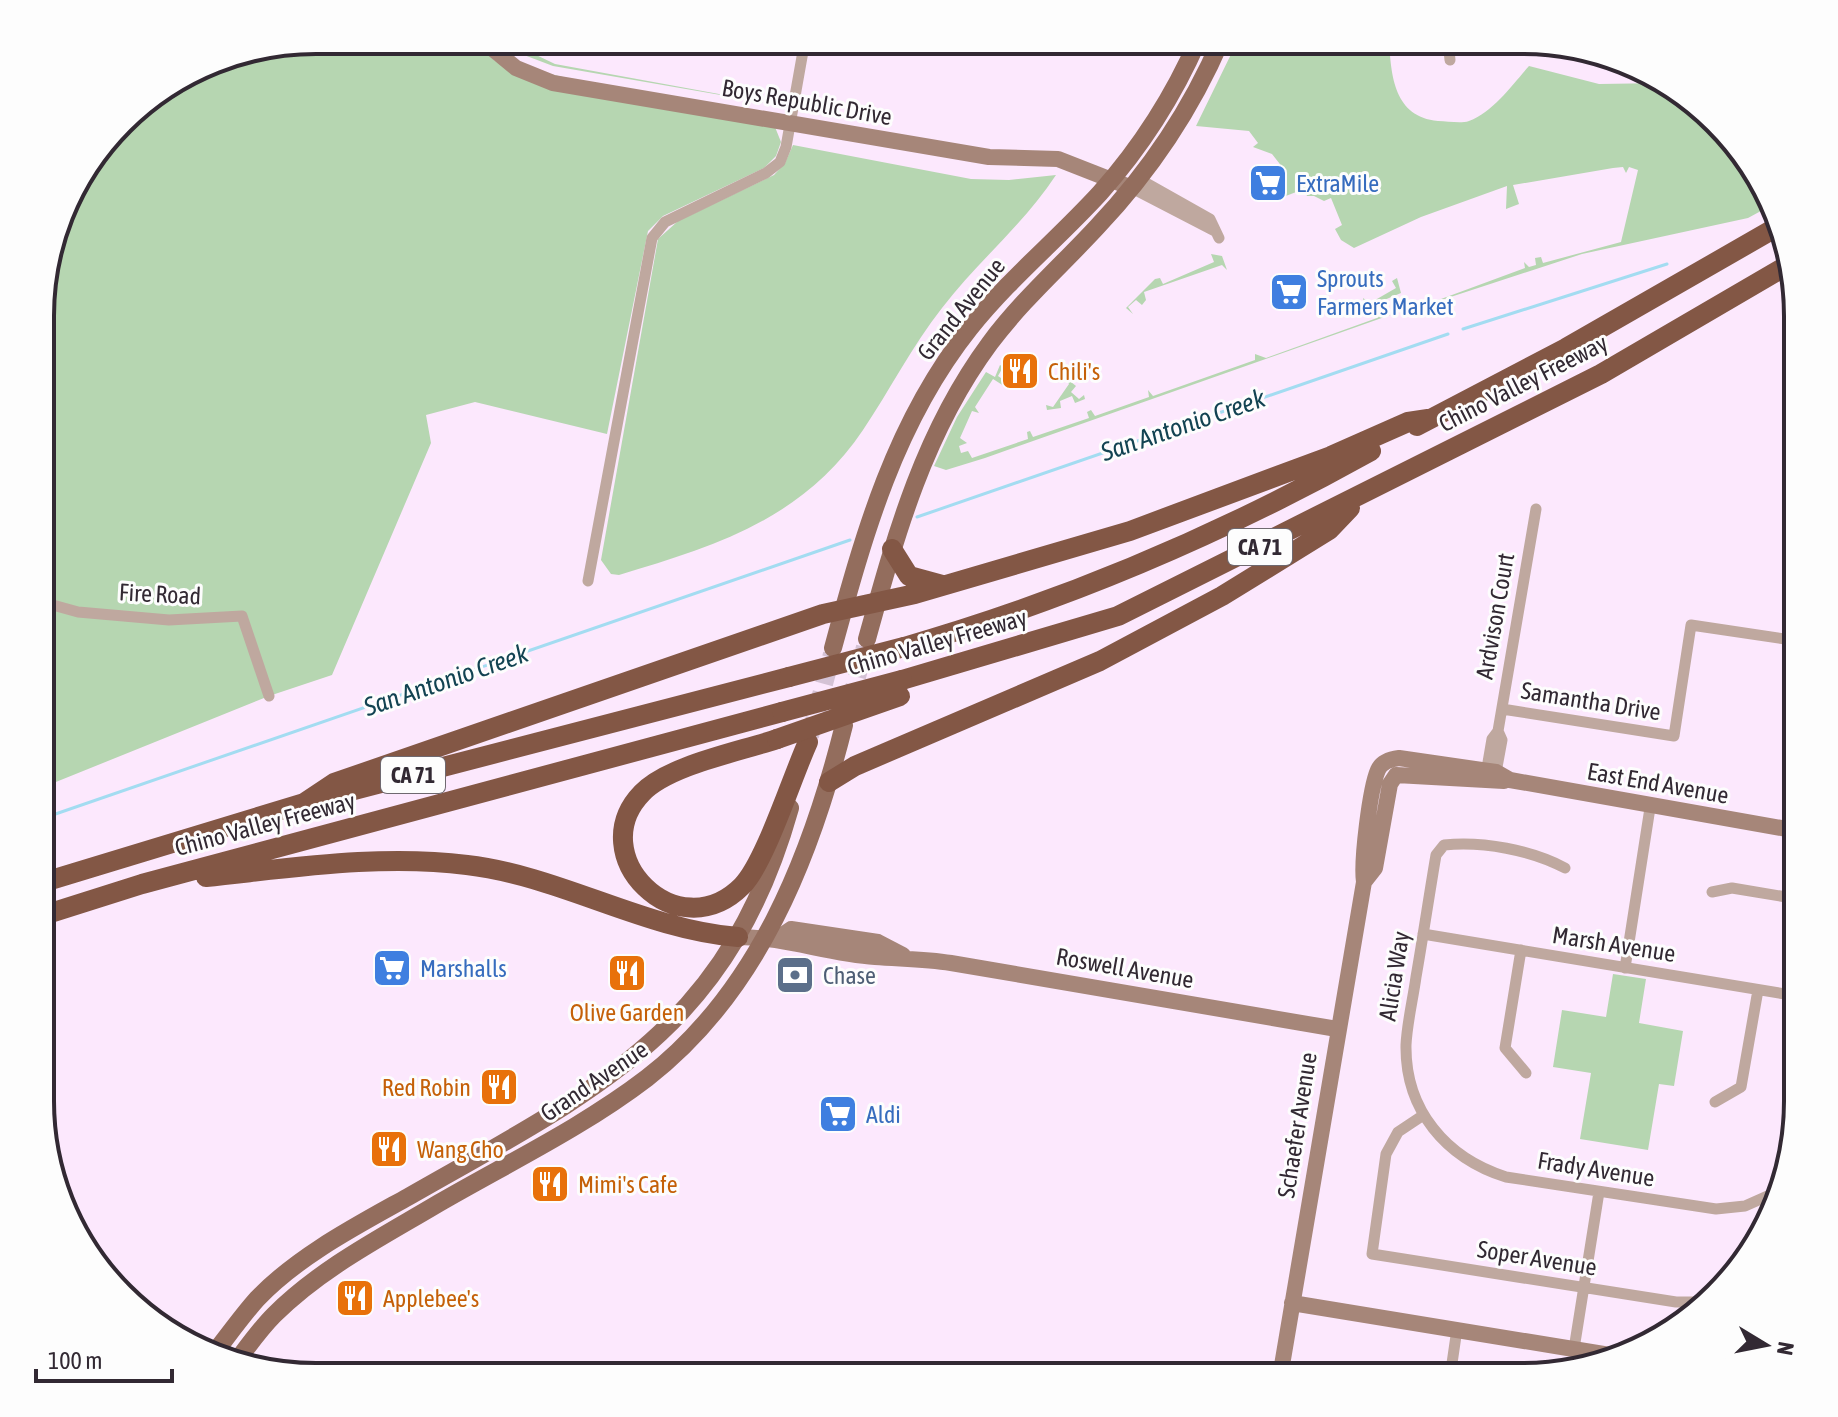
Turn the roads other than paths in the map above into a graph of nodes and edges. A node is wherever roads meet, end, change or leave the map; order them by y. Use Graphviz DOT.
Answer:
graph roads {
  1 [pos="497,54"];
  2 [pos="513,54"];
  3 [pos="803,54"];
  4 [pos="1190,55"];
  5 [pos="1214,55"];
  6 [pos="1449,55"];
  7 [pos="1450,60"];
  8 [pos="792,118"];
  9 [pos="1115,175"];
  10 [pos="1136,184"];
  11 [pos="1770,231"];
  12 [pos="1217,235"];
  13 [pos="1780,270"];
  14 [pos="1428,419"];
  15 [pos="1358,499"];
  16 [pos="1536,509"];
  17 [pos="892,549"];
  18 [pos="588,581"];
  19 [pos="946,585"];
  20 [pos="877,603"];
  21 [pos="54,605"];
  22 [pos="844,609"];
  23 [pos="867,639"];
  24 [pos="1784,639"];
  25 [pos="833,648"];
  26 [pos="901,688"];
  27 [pos="269,696"];
  28 [pos="1502,709"];
  29 [pos="844,725"];
  30 [pos="809,739"];
  31 [pos="1393,767"];
  32 [pos="1494,778"];
  33 [pos="829,782"];
  34 [pos="304,803"];
  35 [pos="1650,808"];
  36 [pos="1783,829"];
  37 [pos="1565,868"];
  38 [pos="55,879"];
  39 [pos="142,884"];
  40 [pos="1712,892"];
  41 [pos="1783,897"];
  42 [pos="55,912"];
  43 [pos="1423,934"];
  44 [pos="738,937"];
  45 [pos="772,937"];
  46 [pos="1521,950"];
  47 [pos="1625,968"];
  48 [pos="1758,990"];
  49 [pos="1783,994"];
  50 [pos="1337,1029"];
  51 [pos="1526,1073"];
  52 [pos="1715,1102"];
  53 [pos="1422,1116"];
  54 [pos="1599,1192"];
  55 [pos="1765,1199"];
  56 [pos="1584,1287"];
  57 [pos="1690,1302"];
  58 [pos="1292,1303"];
  59 [pos="1457,1329"];
  60 [pos="221,1345"];
  61 [pos="1574,1349"];
  62 [pos="244,1352"];
  63 [pos="1594,1352"];
  64 [pos="1282,1363"];
  65 [pos="1452,1363"];
  1 -- 8 [label="main road, Boys Republic Drive"];
  2 -- 8 [label="main road, Boys Republic Drive"];
  3 -- 8 [label="street"];
  4 -- 9 [label="main road, Grand Avenue"];
  5 -- 10 [label="main road, Grand Avenue"];
  6 -- 7 [label="street"];
  8 -- 9 [label="main road, Boys Republic Drive"];
  8 -- 18 [label="street"];
  9 -- 10 [label="main road, Boys Republic Drive"];
  9 -- 22 [label="main road, Grand Avenue"];
  10 -- 12 [label="street"];
  10 -- 17 [label="main road, Grand Avenue"];
  11 -- 14 [label="highway, Chino Valley Freeway / CA 71"];
  13 -- 15 [label="highway, Chino Valley Freeway / CA 71"];
  14 -- 19 [label="highway"];
  14 -- 34 [label="highway, Chino Valley Freeway / CA 71, bridge"];
  15 -- 26 [label="highway, Chino Valley Freeway / CA 71"];
  15 -- 33 [label="highway"];
  16 -- 28 [label="street, Ardvison Court"];
  17 -- 19 [label="highway"];
  17 -- 20 [label="main road, Grand Avenue"];
  19 -- 20 [label="highway"];
  20 -- 22 [label="highway"];
  20 -- 23 [label="main road, Grand Avenue"];
  21 -- 27 [label="street, Fire Road"];
  22 -- 25 [label="main road, Grand Avenue"];
  22 -- 34 [label="highway"];
  24 -- 28 [label="street, Samantha Drive"];
  26 -- 30 [label="highway, bridge"];
  26 -- 39 [label="highway, Chino Valley Freeway / CA 71, bridge"];
  28 -- 32 [label="street, Ardvison Court"];
  29 -- 33 [label="main road, Grand Avenue"];
  30 -- 44 [label="main road, Grand Avenue"];
  31 -- 32 [label="main road, East End Avenue"];
  31 -- 50 [label="main road, Schaefer Avenue"];
  32 -- 35 [label="main road, East End Avenue"];
  33 -- 45 [label="main road, Grand Avenue"];
  34 -- 38 [label="highway, Chino Valley Freeway / CA 71"];
  35 -- 36 [label="main road, East End Avenue"];
  35 -- 47 [label="street"];
  37 -- 43 [label="street, Alicia Way"];
  39 -- 42 [label="highway, Chino Valley Freeway / CA 71"];
  39 -- 44 [label="highway"];
  40 -- 41 [label="street"];
  43 -- 46 [label="street, Marsh Avenue"];
  43 -- 53 [label="street, Alicia Way"];
  44 -- 45 [label="main road, Roswell Avenue"];
  44 -- 60 [label="main road, Grand Avenue"];
  45 -- 50 [label="main road, Roswell Avenue"];
  45 -- 62 [label="main road, Grand Avenue"];
  46 -- 47 [label="street, Marsh Avenue"];
  46 -- 51 [label="street"];
  47 -- 48 [label="street, Marsh Avenue"];
  48 -- 49 [label="street, Marsh Avenue"];
  48 -- 52 [label="street"];
  50 -- 58 [label="main road, Schaefer Avenue"];
  53 -- 54 [label="street, Frady Avenue"];
  53 -- 56 [label="street, Soper Avenue"];
  54 -- 55 [label="street, Frady Avenue"];
  54 -- 56 [label="street"];
  56 -- 57 [label="street, Soper Avenue"];
  56 -- 61 [label="street"];
  58 -- 59 [label="main road"];
  58 -- 64 [label="main road, Schaefer Avenue"];
  59 -- 61 [label="main road"];
  59 -- 65 [label="street"];
  61 -- 63 [label="main road"];
}
